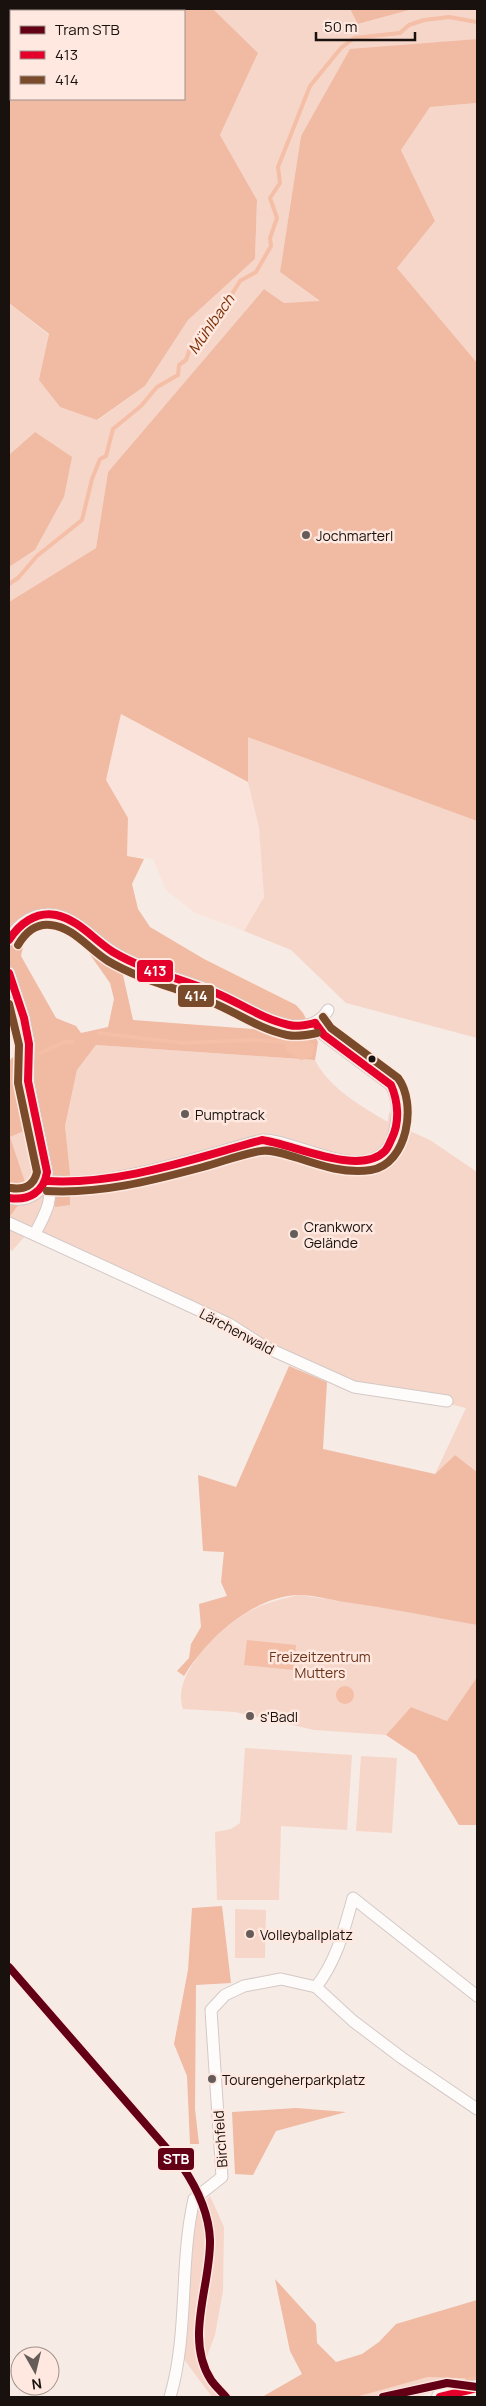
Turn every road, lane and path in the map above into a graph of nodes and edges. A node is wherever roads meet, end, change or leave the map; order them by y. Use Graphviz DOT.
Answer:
graph roads {
  1 [pos="9,940"];
  2 [pos="9,973"];
  3 [pos="328,1010"];
  4 [pos="315,1023"];
  5 [pos="46,1181"];
  6 [pos="9,1198"];
  7 [pos="9,1223"];
  8 [pos="35,1234"];
  9 [pos="447,1401"];
  10 [pos="316,1986"];
  11 [pos="477,1996"];
  12 [pos="477,2109"];
  13 [pos="477,2388"];
  14 [pos="170,2397"];
  15 [pos="440,2397"];
  1 -- 4 [label="street"];
  2 -- 5 [label="street"];
  3 -- 4 [label="street"];
  4 -- 5 [label="street"];
  5 -- 6 [label="street"];
  5 -- 8 [label="street"];
  7 -- 8 [label="street, Lärchenwald"];
  8 -- 9 [label="street, Lärchenwald"];
  10 -- 11 [label="street"];
  10 -- 12 [label="street"];
  10 -- 14 [label="street, Birchfeld"];
  13 -- 15 [label="main road"];
}
